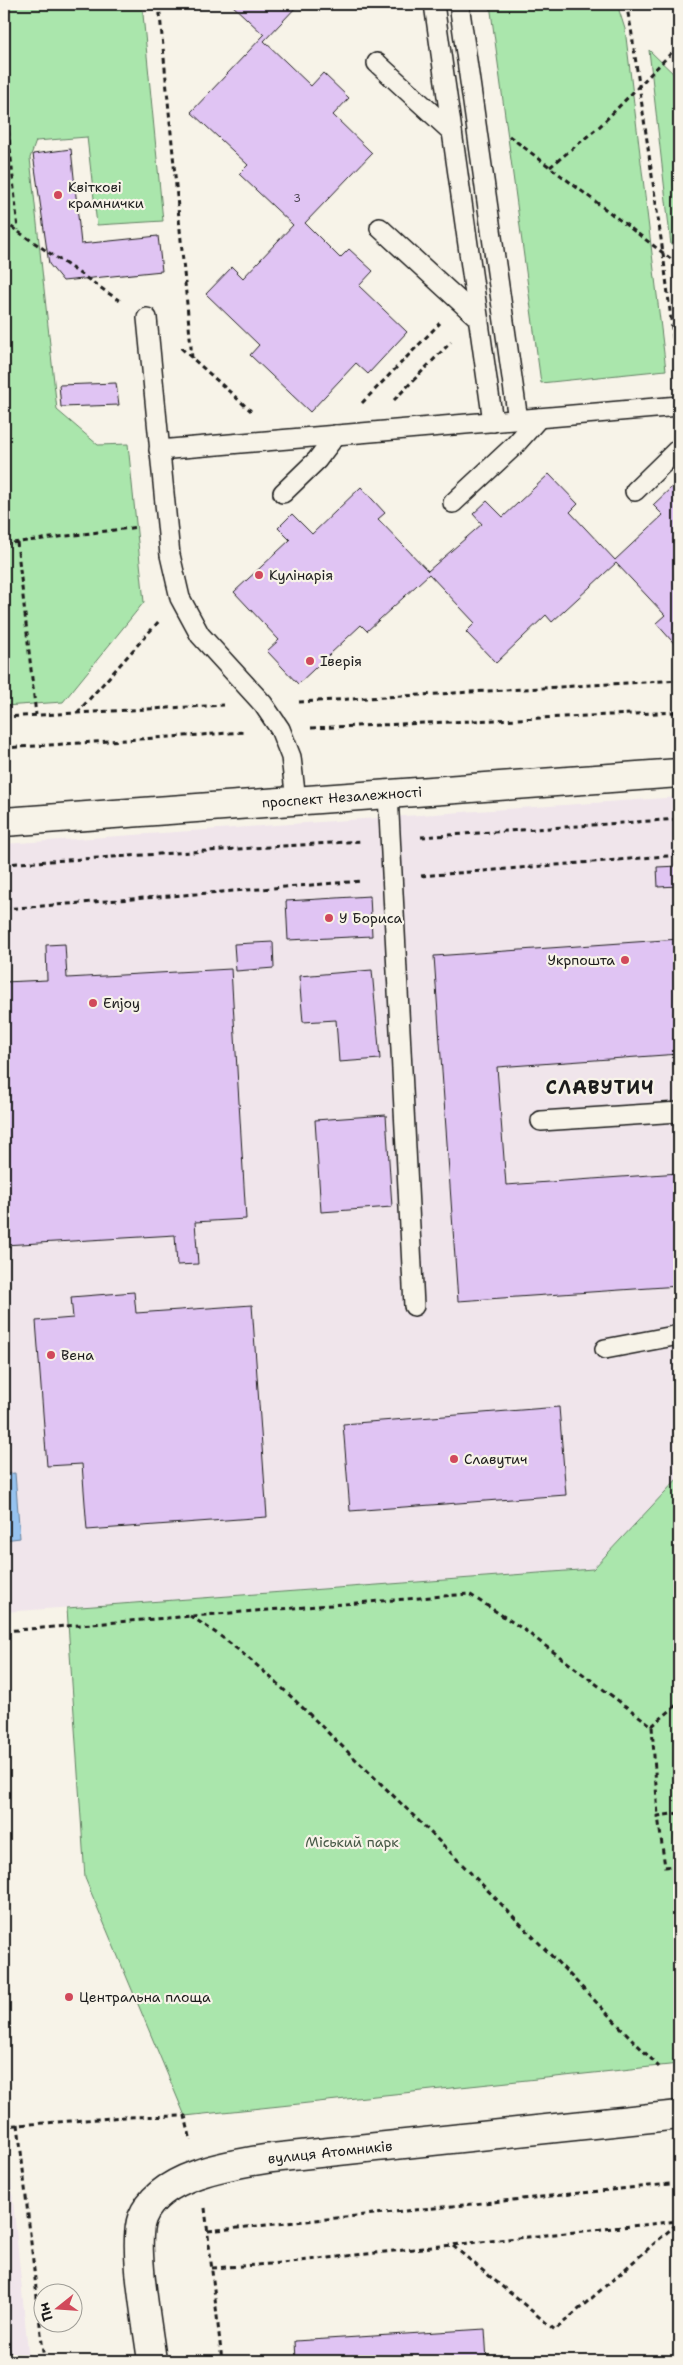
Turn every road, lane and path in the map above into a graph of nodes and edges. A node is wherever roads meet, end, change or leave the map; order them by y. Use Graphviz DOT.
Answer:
graph roads {
  1 [pos="160,4"];
  2 [pos="434,4"];
  3 [pos="459,4"];
  4 [pos="626,4"];
  5 [pos="679,45"];
  6 [pos="377,63"];
  7 [pos="4,86"];
  8 [pos="639,86"];
  9 [pos="501,130"];
  10 [pos="452,132"];
  11 [pos="550,167"];
  12 [pos="4,222"];
  13 [pos="380,228"];
  14 [pos="18,230"];
  15 [pos="663,253"];
  16 [pos="679,265"];
  17 [pos="147,318"];
  18 [pos="478,318"];
  19 [pos="445,319"];
  20 [pos="456,338"];
  21 [pos="192,358"];
  22 [pos="679,386"];
  23 [pos="393,401"];
  24 [pos="679,406"];
  25 [pos="355,410"];
  26 [pos="253,413"];
  27 [pos="539,418"];
  28 [pos="518,420"];
  29 [pos="493,422"];
  30 [pos="336,435"];
  31 [pos="679,448"];
  32 [pos="160,450"];
  33 [pos="635,491"];
  34 [pos="283,493"];
  35 [pos="453,503"];
  36 [pos="166,524"];
  37 [pos="17,542"];
  38 [pos="4,544"];
  39 [pos="180,598"];
  40 [pos="679,680"];
  41 [pos="263,704"];
  42 [pos="679,712"];
  43 [pos="77,713"];
  44 [pos="36,715"];
  45 [pos="4,717"];
  46 [pos="280,729"];
  47 [pos="4,748"];
  48 [pos="679,772"];
  49 [pos="388,794"];
  50 [pos="296,801"];
  51 [pos="679,819"];
  52 [pos="4,822"];
  53 [pos="390,839"];
  54 [pos="679,855"];
  55 [pos="4,864"];
  56 [pos="394,878"];
  57 [pos="4,909"];
  58 [pos="679,1112"];
  59 [pos="541,1121"];
  60 [pos="414,1306"];
  61 [pos="679,1335"];
  62 [pos="605,1349"];
  63 [pos="190,1616"];
  64 [pos="4,1631"];
  65 [pos="679,1703"];
  66 [pos="652,1726"];
  67 [pos="679,1813"];
  68 [pos="658,1816"];
  69 [pos="679,1865"];
  70 [pos="659,2067"];
  71 [pos="679,2115"];
  72 [pos="18,2124"];
  73 [pos="4,2126"];
  74 [pos="198,2174"];
  75 [pos="679,2183"];
  76 [pos="679,2221"];
  77 [pos="208,2231"];
  78 [pos="452,2245"];
  79 [pos="212,2268"];
  80 [pos="44,2361"];
  81 [pos="152,2361"];
  82 [pos="222,2361"];
  1 -- 21 [label="path"];
  2 -- 10 [label="lane"];
  3 -- 28 [label="lane"];
  4 -- 8 [label="path"];
  5 -- 8 [label="path"];
  6 -- 10 [label="lane"];
  7 -- 14 [label="path"];
  8 -- 11 [label="path"];
  8 -- 15 [label="path"];
  9 -- 11 [label="path"];
  10 -- 18 [label="lane"];
  11 -- 15 [label="path"];
  12 -- 14 [label="path"];
  13 -- 18 [label="lane"];
  14 -- 17 [label="path"];
  15 -- 16 [label="path"];
  15 -- 22 [label="path"];
  17 -- 21 [label="path"];
  17 -- 32 [label="lane"];
  18 -- 29 [label="lane"];
  19 -- 25 [label="path"];
  20 -- 23 [label="path"];
  21 -- 26 [label="path"];
  24 -- 27 [label="lane"];
  27 -- 28 [label="lane"];
  27 -- 35 [label="lane"];
  28 -- 29 [label="lane"];
  29 -- 30 [label="lane"];
  30 -- 32 [label="lane"];
  30 -- 34 [label="lane"];
  31 -- 33 [label="lane"];
  32 -- 36 [label="lane"];
  36 -- 37 [label="path"];
  36 -- 39 [label="lane"];
  37 -- 38 [label="path"];
  37 -- 44 [label="path"];
  39 -- 41 [label="lane"];
  39 -- 43 [label="path"];
  40 -- 41 [label="path"];
  41 -- 43 [label="path"];
  41 -- 46 [label="lane"];
  42 -- 46 [label="path"];
  43 -- 44 [label="path"];
  44 -- 45 [label="path"];
  46 -- 47 [label="path"];
  46 -- 50 [label="lane"];
  48 -- 49 [label="street, проспект Незалежності"];
  49 -- 50 [label="street, проспект Незалежності"];
  49 -- 53 [label="lane"];
  50 -- 52 [label="street, проспект Незалежності"];
  51 -- 53 [label="path"];
  53 -- 55 [label="path"];
  53 -- 56 [label="lane"];
  54 -- 56 [label="path"];
  56 -- 57 [label="path"];
  56 -- 60 [label="lane"];
  58 -- 59 [label="lane"];
  61 -- 62 [label="lane"];
  63 -- 64 [label="path"];
  63 -- 66 [label="path"];
  63 -- 70 [label="path"];
  65 -- 66 [label="path"];
  66 -- 68 [label="path"];
  67 -- 68 [label="path"];
  68 -- 69 [label="path"];
  71 -- 74 [label="street, вулиця Атомників"];
  72 -- 73 [label="path"];
  72 -- 74 [label="path"];
  72 -- 80 [label="path"];
  74 -- 77 [label="path"];
  74 -- 81 [label="street, вулиця Атомників"];
  75 -- 77 [label="path"];
  76 -- 78 [label="path"];
  76 -- 78 [label="path"];
  77 -- 79 [label="path"];
  78 -- 79 [label="path"];
  79 -- 82 [label="path"];
}
